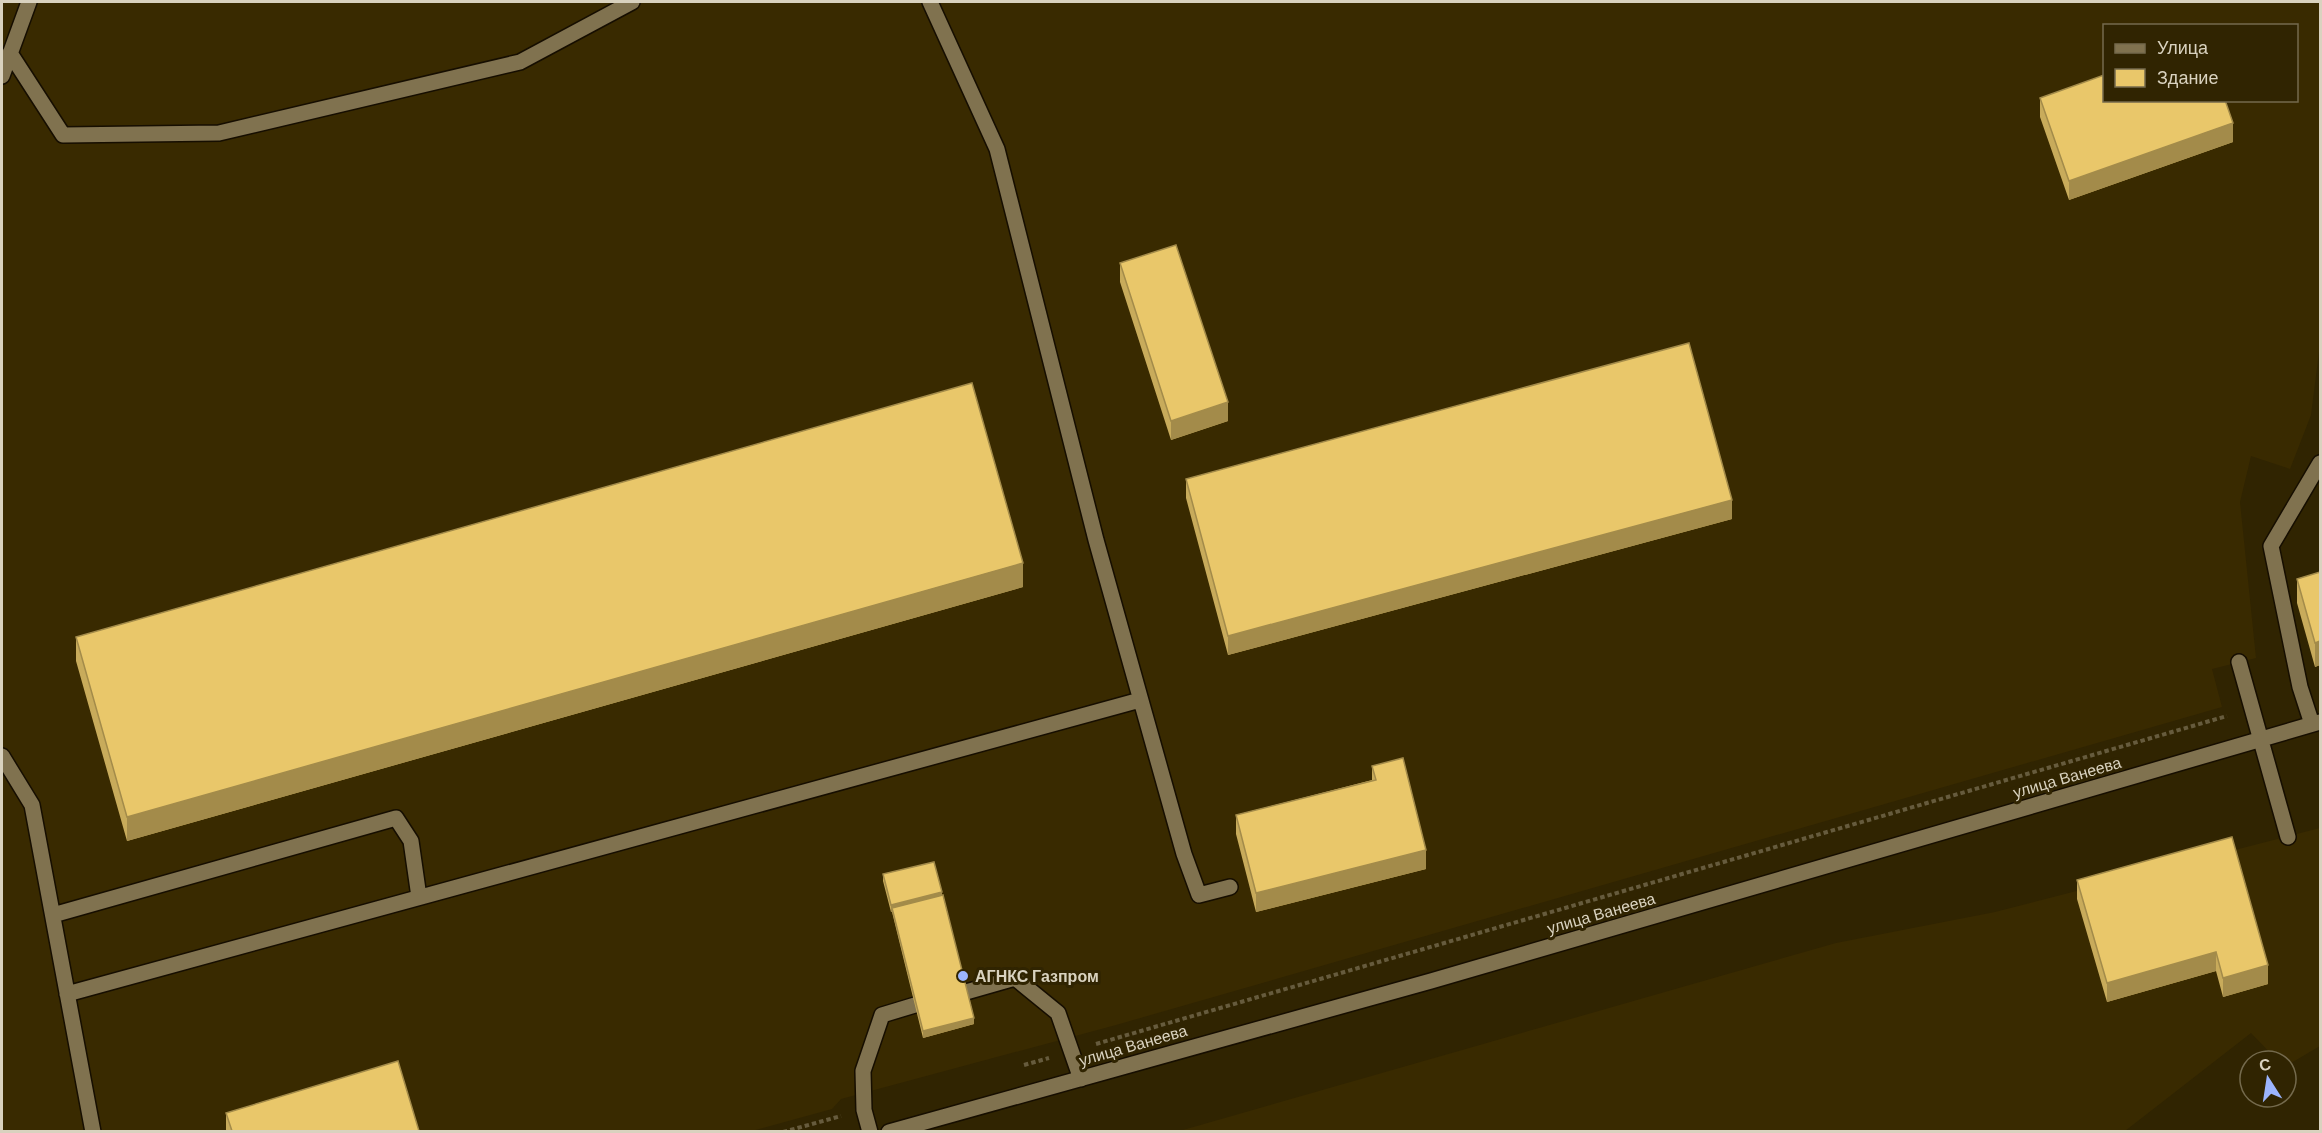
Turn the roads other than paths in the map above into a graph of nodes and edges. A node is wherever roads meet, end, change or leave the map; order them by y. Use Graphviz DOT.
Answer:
graph roads {
  1 [pos="29,2"];
  2 [pos="632,2"];
  3 [pos="930,2"];
  4 [pos="10,53"];
  5 [pos="2,76"];
  6 [pos="2320,463"];
  7 [pos="2239,663"];
  8 [pos="1140,700"];
  9 [pos="2316,723"];
  10 [pos="2260,739"];
  11 [pos="2,756"];
  12 [pos="2288,837"];
  13 [pos="1230,886"];
  14 [pos="419,897"];
  15 [pos="53,915"];
  16 [pos="966,992"];
  17 [pos="68,994"];
  18 [pos="915,1005"];
  19 [pos="1081,1078"];
  20 [pos="93,1131"];
  21 [pos="870,1131"];
  22 [pos="889,1131"];
  1 -- 4 [label="street"];
  2 -- 4 [label="street"];
  3 -- 8 [label="street"];
  4 -- 5 [label="street"];
  6 -- 9 [label="street"];
  7 -- 10 [label="street"];
  8 -- 13 [label="street"];
  8 -- 14 [label="street"];
  9 -- 10 [label="street, улица Ванеева"];
  10 -- 12 [label="street"];
  10 -- 19 [label="street, улица Ванеева"];
  11 -- 15 [label="street"];
  14 -- 15 [label="street"];
  14 -- 17 [label="street"];
  15 -- 17 [label="street"];
  16 -- 19 [label="street"];
  17 -- 20 [label="street"];
  18 -- 21 [label="street"];
  19 -- 22 [label="street, улица Ванеева"];
}
